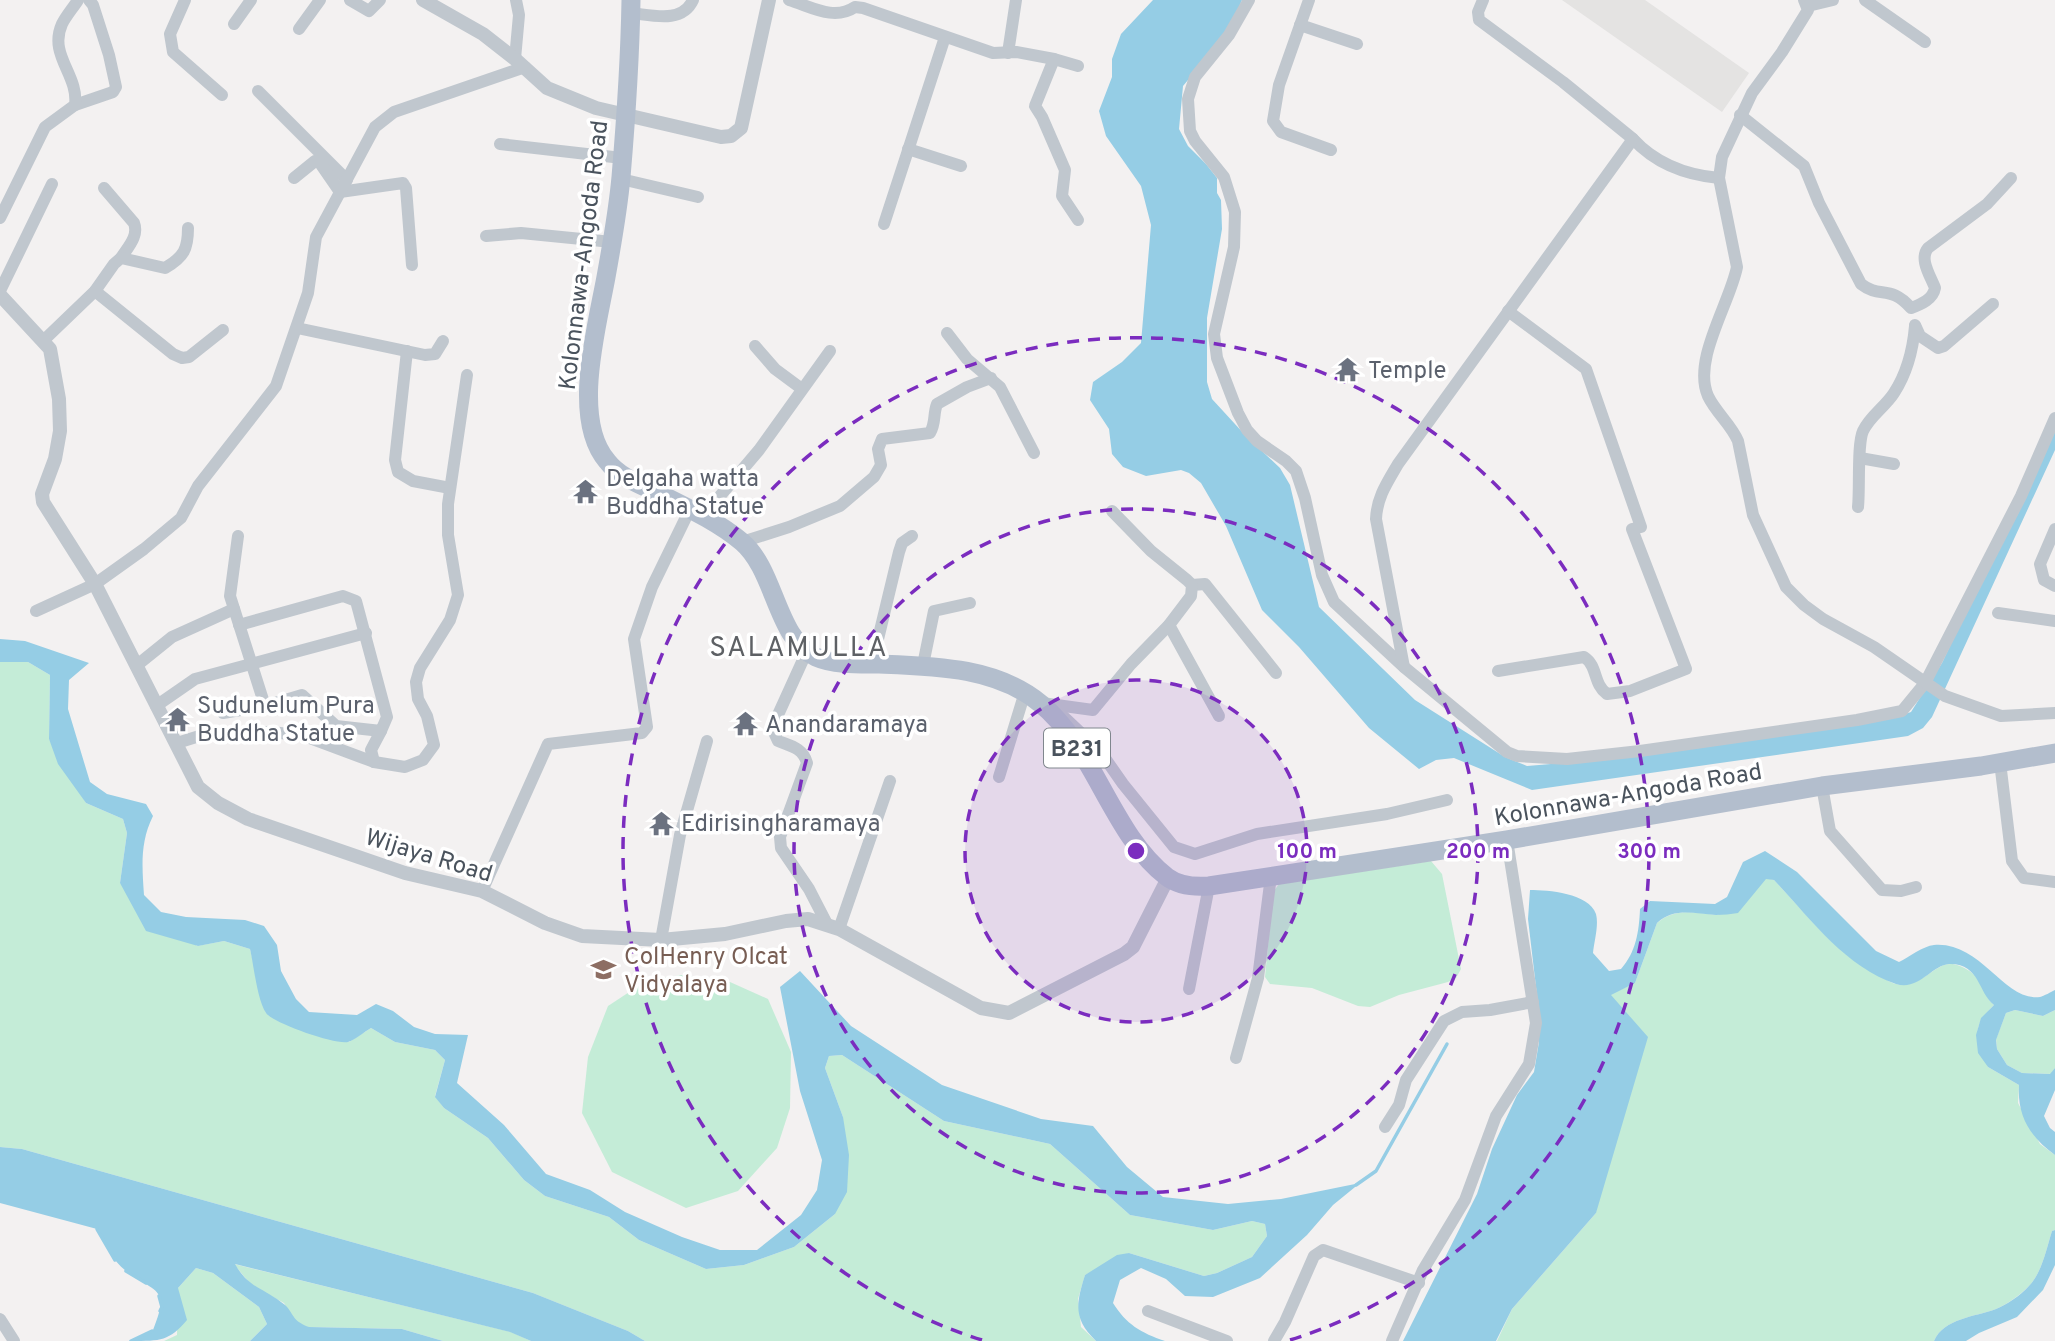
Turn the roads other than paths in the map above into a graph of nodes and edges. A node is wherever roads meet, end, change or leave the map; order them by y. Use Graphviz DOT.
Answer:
graph roads {
  1 [pos="78,0"];
  2 [pos="89,0"];
  3 [pos="185,0"];
  4 [pos="251,0"];
  5 [pos="320,0"];
  6 [pos="350,0"];
  7 [pos="380,0"];
  8 [pos="422,0"];
  9 [pos="516,0"];
  10 [pos="693,0"];
  11 [pos="769,0"];
  12 [pos="789,0"];
  13 [pos="1016,0"];
  14 [pos="1249,0"];
  15 [pos="1309,0"];
  16 [pos="1483,0"];
  17 [pos="1833,0"];
  18 [pos="1865,0"];
  19 [pos="1806,3"];
  20 [pos="631,6"];
  21 [pos="234,23"];
  22 [pos="1300,25"];
  23 [pos="299,29"];
  24 [pos="945,37"];
  25 [pos="1925,42"];
  26 [pos="1357,44"];
  27 [pos="1008,53"];
  28 [pos="1054,59"];
  29 [pos="520,63"];
  30 [pos="1078,66"];
  31 [pos="258,91"];
  32 [pos="222,95"];
  33 [pos="75,105"];
  34 [pos="626,115"];
  35 [pos="1740,115"];
  36 [pos="1633,139"];
  37 [pos="500,144"];
  38 [pos="908,149"];
  39 [pos="1331,150"];
  40 [pos="622,158"];
  41 [pos="961,166"];
  42 [pos="294,178"];
  43 [pos="1719,178"];
  44 [pos="2011,178"];
  45 [pos="621,179"];
  46 [pos="52,184"];
  47 [pos="344,186"];
  48 [pos="104,188"];
  49 [pos="698,197"];
  50 [pos="0,219"];
  51 [pos="1078,220"];
  52 [pos="884,223"];
  53 [pos="188,228"];
  54 [pos="486,236"];
  55 [pos="612,242"];
  56 [pos="121,258"];
  57 [pos="412,265"];
  58 [pos="95,291"];
  59 [pos="0,293"];
  60 [pos="1993,304"];
  61 [pos="1912,308"];
  62 [pos="1508,311"];
  63 [pos="1915,326"];
  64 [pos="297,328"];
  65 [pos="223,330"];
  66 [pos="947,333"];
  67 [pos="44,340"];
  68 [pos="443,341"];
  69 [pos="755,345"];
  70 [pos="407,351"];
  71 [pos="830,351"];
  72 [pos="467,375"];
  73 [pos="991,378"];
  74 [pos="802,389"];
  75 [pos="2055,418"];
  76 [pos="1034,453"];
  77 [pos="1860,458"];
  78 [pos="1894,464"];
  79 [pos="450,488"];
  80 [pos="1858,507"];
  81 [pos="1112,511"];
  82 [pos="697,512"];
  83 [pos="2055,529"];
  84 [pos="238,536"];
  85 [pos="912,536"];
  86 [pos="742,542"];
  87 [pos="94,584"];
  88 [pos="1192,585"];
  89 [pos="2055,586"];
  90 [pos="970,603"];
  91 [pos="234,609"];
  92 [pos="36,611"];
  93 [pos="1998,612"];
  94 [pos="2055,621"];
  95 [pos="239,625"];
  96 [pos="1169,625"];
  97 [pos="366,633"];
  98 [pos="807,651"];
  99 [pos="250,663"];
  100 [pos="872,664"];
  101 [pos="923,665"];
  102 [pos="136,667"];
  103 [pos="1404,667"];
  104 [pos="1498,671"];
  105 [pos="1276,673"];
  106 [pos="1925,683"];
  107 [pos="1038,700"];
  108 [pos="156,706"];
  109 [pos="265,706"];
  110 [pos="222,713"];
  111 [pos="2055,713"];
  112 [pos="1219,716"];
  113 [pos="381,731"];
  114 [pos="707,741"];
  115 [pos="177,743"];
  116 [pos="2055,753"];
  117 [pos="374,762"];
  118 [pos="2000,762"];
  119 [pos="999,778"];
  120 [pos="890,781"];
  121 [pos="1822,786"];
  122 [pos="1447,800"];
  123 [pos="1507,840"];
  124 [pos="1271,876"];
  125 [pos="1168,878"];
  126 [pos="2055,883"];
  127 [pos="1209,886"];
  128 [pos="1916,887"];
  129 [pos="482,891"];
  130 [pos="833,927"];
  131 [pos="661,940"];
  132 [pos="1189,989"];
  133 [pos="1533,1002"];
  134 [pos="1236,1058"];
  135 [pos="1385,1127"];
  136 [pos="1419,1283"];
  137 [pos="1148,1311"];
  138 [pos="0,1319"];
  139 [pos="14,1341"];
  140 [pos="1227,1341"];
  141 [pos="1274,1341"];
  142 [pos="1392,1341"];
  1 -- 33 [label="street"];
  2 -- 33 [label="street"];
  3 -- 32 [label="street"];
  4 -- 21 [label="street"];
  5 -- 23 [label="street"];
  6 -- 7 [label="street"];
  8 -- 29 [label="street"];
  9 -- 29 [label="street"];
  10 -- 20 [label="street"];
  11 -- 34 [label="street"];
  12 -- 24 [label="street"];
  13 -- 27 [label="street"];
  14 -- 103 [label="street"];
  15 -- 22 [label="street"];
  16 -- 36 [label="street"];
  17 -- 19 [label="street"];
  18 -- 25 [label="street"];
  19 -- 35 [label="street"];
  20 -- 34 [label="main road, Kolonnawa-Angoda Road"];
  22 -- 26 [label="street"];
  22 -- 39 [label="street"];
  24 -- 27 [label="street"];
  24 -- 38 [label="street"];
  27 -- 28 [label="street"];
  28 -- 30 [label="street"];
  28 -- 51 [label="street"];
  29 -- 34 [label="street"];
  29 -- 47 [label="street"];
  31 -- 47 [label="street"];
  33 -- 50 [label="street"];
  34 -- 40 [label="main road, Kolonnawa-Angoda Road"];
  35 -- 43 [label="street"];
  35 -- 61 [label="street"];
  36 -- 43 [label="street"];
  36 -- 62 [label="street"];
  37 -- 40 [label="street"];
  38 -- 41 [label="street"];
  38 -- 52 [label="street"];
  40 -- 45 [label="main road, Kolonnawa-Angoda Road"];
  42 -- 47 [label="street"];
  43 -- 106 [label="street"];
  44 -- 61 [label="street"];
  45 -- 49 [label="street"];
  45 -- 55 [label="main road, Kolonnawa-Angoda Road"];
  46 -- 59 [label="street"];
  47 -- 57 [label="street"];
  47 -- 64 [label="street"];
  48 -- 56 [label="street"];
  53 -- 56 [label="street"];
  54 -- 55 [label="street"];
  55 -- 82 [label="main road, Kolonnawa-Angoda Road"];
  56 -- 58 [label="street"];
  58 -- 65 [label="street"];
  58 -- 67 [label="street"];
  59 -- 67 [label="street, Wijaya Road"];
  60 -- 63 [label="street"];
  61 -- 63 [label="street"];
  62 -- 103 [label="street"];
  62 -- 104 [label="street"];
  63 -- 77 [label="street"];
  64 -- 70 [label="street"];
  64 -- 87 [label="street"];
  66 -- 73 [label="street"];
  67 -- 87 [label="street, Wijaya Road"];
  68 -- 70 [label="street"];
  69 -- 74 [label="street"];
  70 -- 79 [label="street"];
  71 -- 74 [label="street"];
  72 -- 79 [label="street"];
  73 -- 76 [label="street"];
  73 -- 86 [label="street"];
  74 -- 82 [label="street"];
  75 -- 106 [label="street"];
  77 -- 78 [label="street"];
  77 -- 80 [label="street"];
  79 -- 117 [label="street"];
  81 -- 88 [label="street"];
  82 -- 86 [label="main road, Kolonnawa-Angoda Road"];
  82 -- 129 [label="street"];
  83 -- 89 [label="street"];
  84 -- 91 [label="street"];
  85 -- 100 [label="street"];
  86 -- 98 [label="main road, Kolonnawa-Angoda Road"];
  87 -- 92 [label="street"];
  87 -- 102 [label="street, Wijaya Road"];
  88 -- 96 [label="street"];
  88 -- 105 [label="street"];
  90 -- 101 [label="street"];
  91 -- 95 [label="street"];
  91 -- 102 [label="street"];
  93 -- 94 [label="street"];
  95 -- 97 [label="street"];
  95 -- 99 [label="street"];
  96 -- 107 [label="street"];
  96 -- 112 [label="street"];
  97 -- 99 [label="street"];
  97 -- 113 [label="street"];
  98 -- 100 [label="main road, B231"];
  98 -- 130 [label="street"];
  99 -- 108 [label="street"];
  99 -- 109 [label="street"];
  100 -- 101 [label="main road, B231"];
  101 -- 107 [label="main road, B231"];
  102 -- 108 [label="street, Wijaya Road"];
  103 -- 106 [label="street"];
  106 -- 111 [label="street"];
  107 -- 119 [label="street"];
  107 -- 122 [label="street"];
  107 -- 125 [label="main road, B231"];
  108 -- 115 [label="street, Wijaya Road"];
  109 -- 110 [label="street"];
  109 -- 113 [label="street"];
  113 -- 117 [label="street"];
  114 -- 131 [label="street"];
  115 -- 117 [label="street"];
  115 -- 129 [label="street, Wijaya Road"];
  116 -- 118 [label="main road, Kolonnawa-Angoda Road"];
  118 -- 121 [label="main road, Kolonnawa-Angoda Road"];
  118 -- 126 [label="street"];
  120 -- 130 [label="street"];
  121 -- 123 [label="main road, Kolonnawa-Angoda Road"];
  121 -- 128 [label="street"];
  123 -- 124 [label="main road, Kolonnawa-Angoda Road"];
  123 -- 133 [label="street"];
  124 -- 127 [label="main road, Kolonnawa-Angoda Road"];
  124 -- 134 [label="street"];
  125 -- 127 [label="main road, Kolonnawa-Angoda Road"];
  125 -- 130 [label="street, Wijaya Road"];
  127 -- 132 [label="street"];
  129 -- 131 [label="street, Wijaya Road"];
  130 -- 131 [label="street, Wijaya Road"];
  133 -- 135 [label="street"];
  133 -- 136 [label="street"];
  136 -- 141 [label="street"];
  136 -- 142 [label="street"];
  137 -- 140 [label="street"];
  138 -- 139 [label="street"];
}
